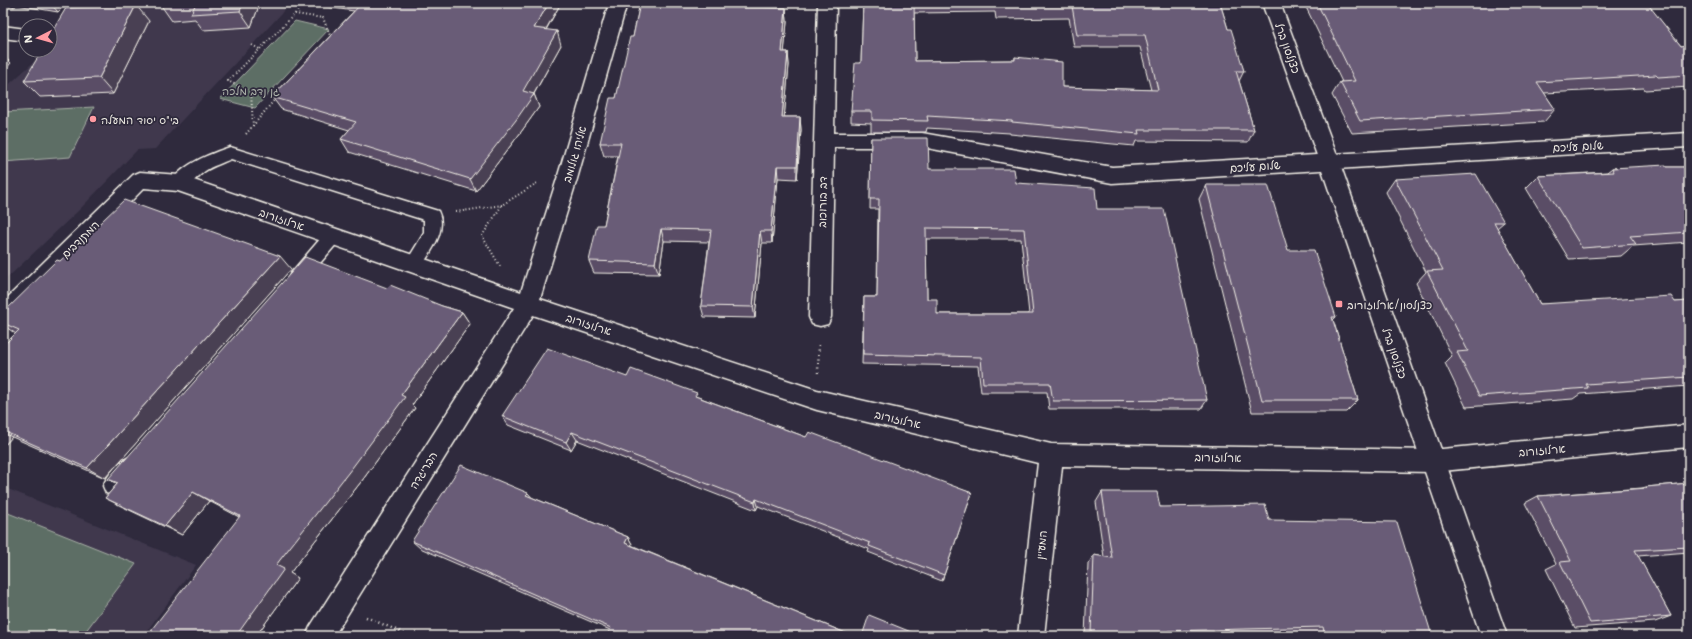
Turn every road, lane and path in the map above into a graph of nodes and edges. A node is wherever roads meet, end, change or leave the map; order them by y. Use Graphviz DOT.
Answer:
graph roads {
  1 [pos="303,3"];
  2 [pos="618,3"];
  3 [pos="827,3"];
  4 [pos="1272,3"];
  5 [pos="295,14"];
  6 [pos="3,32"];
  7 [pos="18,34"];
  8 [pos="326,44"];
  9 [pos="252,46"];
  10 [pos="259,49"];
  11 [pos="279,96"];
  12 [pos="253,126"];
  13 [pos="824,140"];
  14 [pos="1689,140"];
  15 [pos="230,153"];
  16 [pos="1329,161"];
  17 [pos="567,179"];
  18 [pos="140,180"];
  19 [pos="179,183"];
  20 [pos="502,205"];
  21 [pos="432,216"];
  22 [pos="333,236"];
  23 [pos="414,264"];
  24 [pos="286,290"];
  25 [pos="528,304"];
  26 [pos="3,316"];
  27 [pos="820,317"];
  28 [pos="818,400"];
  29 [pos="1689,436"];
  30 [pos="144,450"];
  31 [pos="1051,455"];
  32 [pos="1432,461"];
  33 [pos="113,486"];
  34 [pos="338,606"];
  35 [pos="319,636"];
  36 [pos="410,636"];
  37 [pos="1031,636"];
  38 [pos="1494,636"];
  1 -- 5 [label="path"];
  2 -- 17 [label="street, אליהו גולומב"];
  3 -- 13 [label="street, דב בורוכוב"];
  4 -- 16 [label="street, כצנלסון ברל"];
  5 -- 8 [label="path"];
  5 -- 10 [label="path"];
  6 -- 7 [label="street"];
  9 -- 10 [label="path"];
  10 -- 12 [label="path"];
  11 -- 12 [label="path"];
  12 -- 15 [label="path"];
  13 -- 16 [label="street, שלום עליכם"];
  13 -- 27 [label="street, דב בורוכוב"];
  14 -- 16 [label="street, שלום עליכם"];
  15 -- 19 [label="lane"];
  15 -- 21 [label="lane"];
  16 -- 32 [label="street, כצנלסון ברל"];
  17 -- 20 [label="path"];
  17 -- 25 [label="street, אליהו גולומב"];
  18 -- 19 [label="street, ארלוזורוב"];
  18 -- 26 [label="street, המתנדבים"];
  19 -- 22 [label="street, ארלוזורוב"];
  20 -- 21 [label="path"];
  20 -- 25 [label="path"];
  21 -- 23 [label="lane"];
  22 -- 23 [label="street, ארלוזורוב"];
  22 -- 24 [label="lane"];
  23 -- 25 [label="street, ארלוזורוב"];
  25 -- 28 [label="street, ארלוזורוב"];
  25 -- 34 [label="street, הבריגדה"];
  27 -- 28 [label="path"];
  28 -- 31 [label="street, ארלוזורוב"];
  29 -- 32 [label="street, ארלוזורוב"];
  30 -- 33 [label="lane"];
  31 -- 32 [label="street, ארלוזורוב"];
  31 -- 37 [label="street, המעיין"];
  32 -- 38 [label="street, כצנלסון ברל"];
  34 -- 35 [label="street, הבריגדה"];
  34 -- 36 [label="path"];
}
